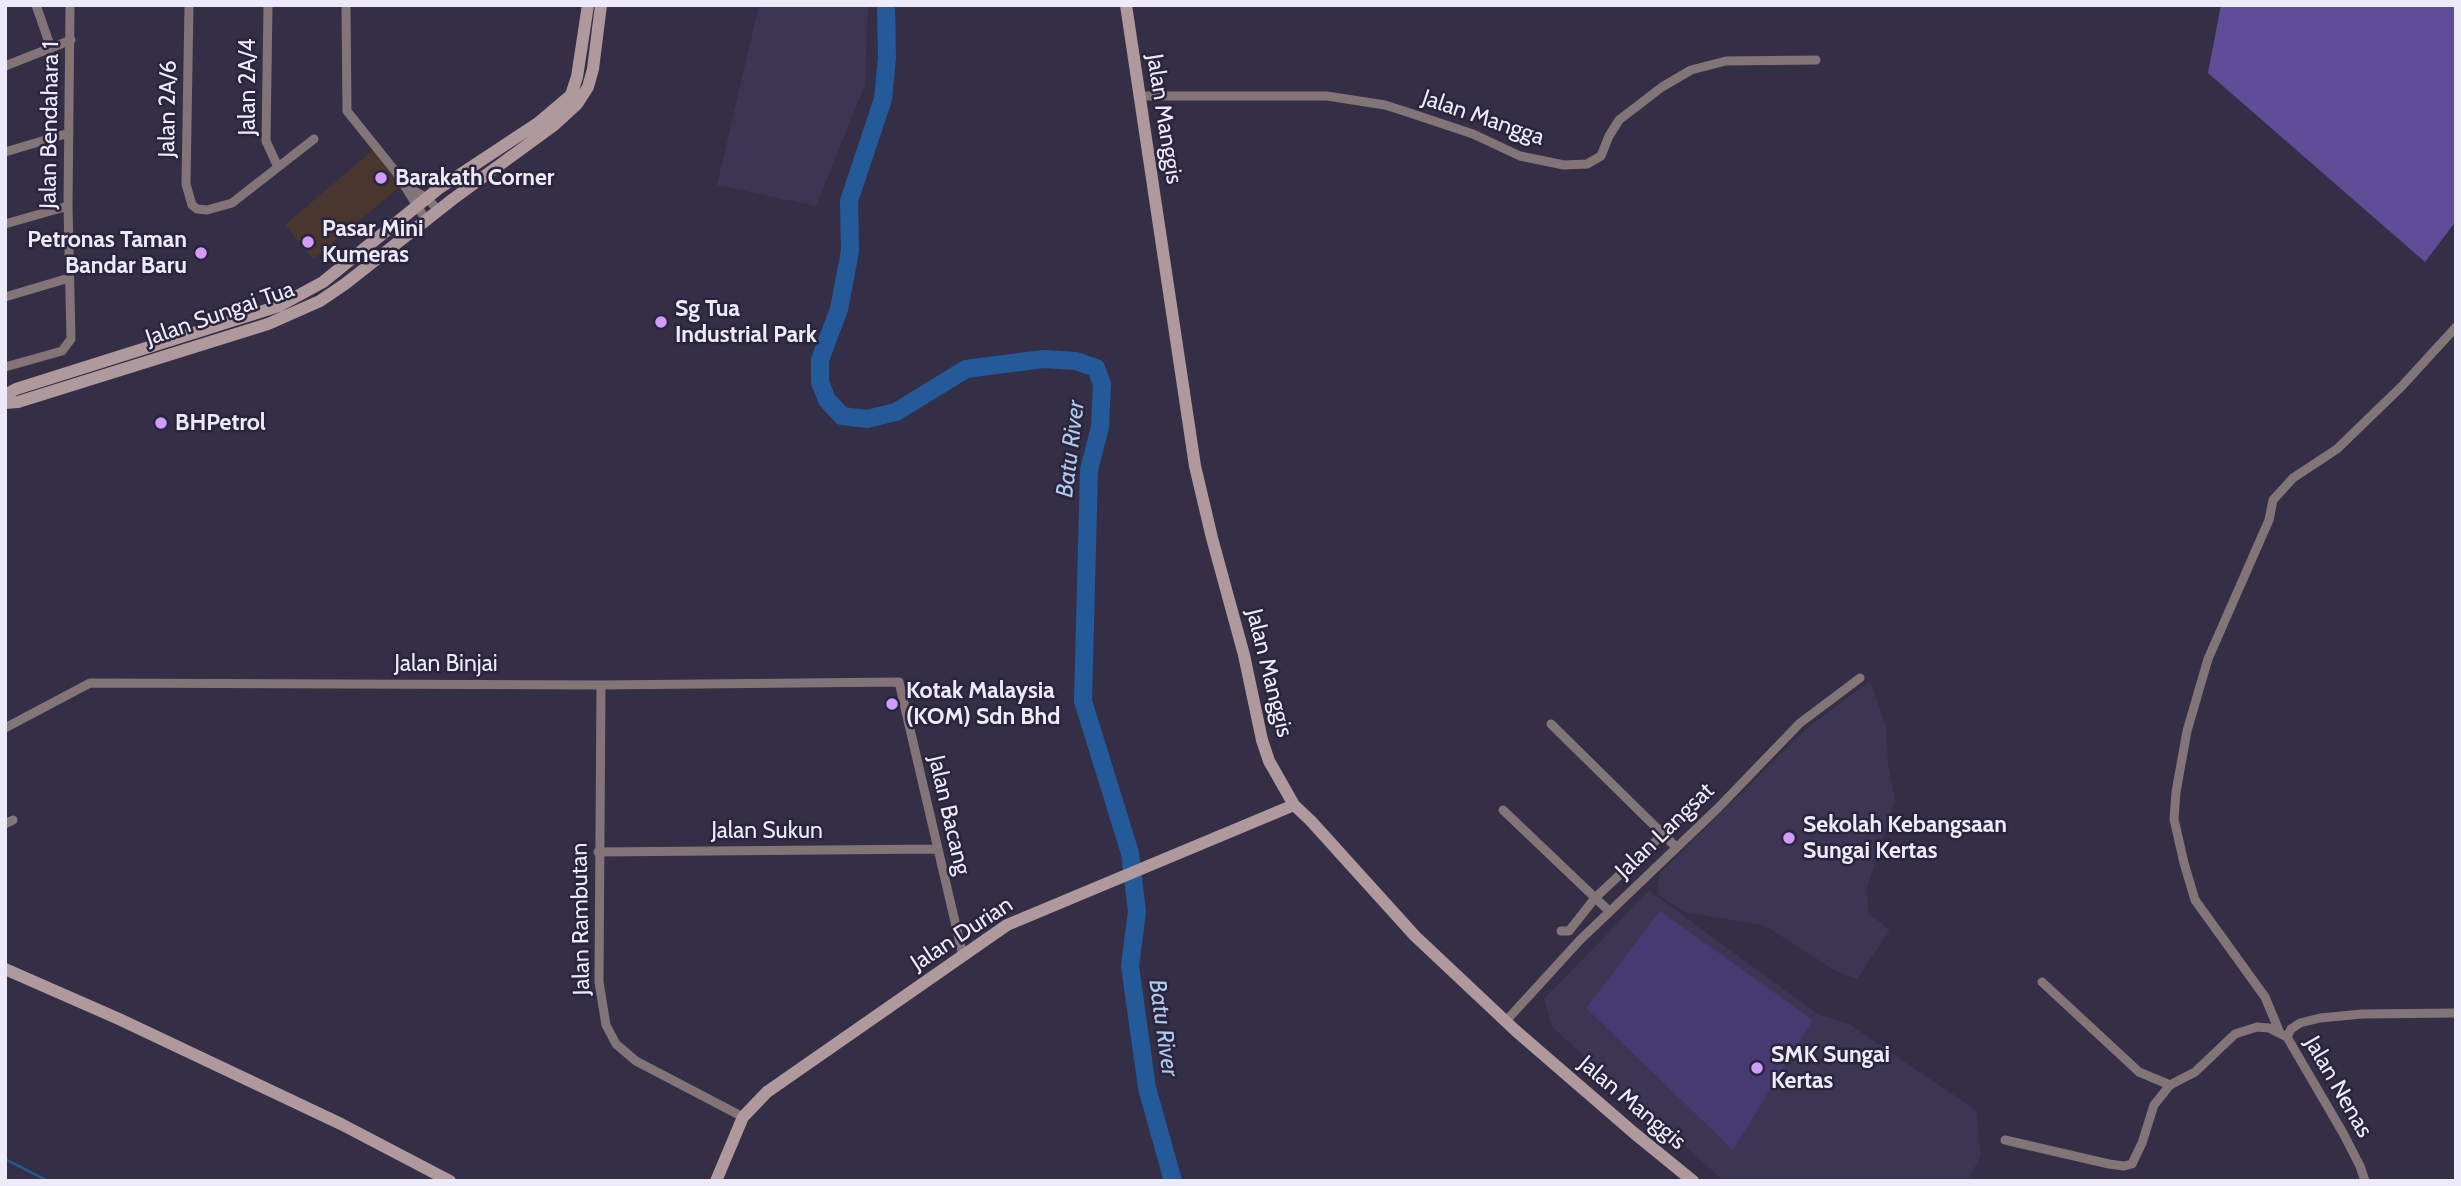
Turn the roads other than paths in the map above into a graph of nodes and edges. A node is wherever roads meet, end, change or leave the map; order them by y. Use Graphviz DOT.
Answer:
graph roads {
  1 [pos="36,5"];
  2 [pos="70,5"];
  3 [pos="189,5"];
  4 [pos="268,5"];
  5 [pos="346,5"];
  6 [pos="588,5"];
  7 [pos="601,5"];
  8 [pos="1126,5"];
  9 [pos="71,40"];
  10 [pos="51,48"];
  11 [pos="1816,61"];
  12 [pos="5,66"];
  13 [pos="1139,96"];
  14 [pos="69,133"];
  15 [pos="314,139"];
  16 [pos="5,152"];
  17 [pos="278,167"];
  18 [pos="422,203"];
  19 [pos="68,206"];
  20 [pos="438,210"];
  21 [pos="426,220"];
  22 [pos="5,224"];
  23 [pos="69,278"];
  24 [pos="5,297"];
  25 [pos="2456,327"];
  26 [pos="5,367"];
  27 [pos="5,395"];
  28 [pos="5,403"];
  29 [pos="1860,678"];
  30 [pos="899,682"];
  31 [pos="601,685"];
  32 [pos="1551,724"];
  33 [pos="5,728"];
  34 [pos="1294,805"];
  35 [pos="1692,807"];
  36 [pos="1503,810"];
  37 [pos="1663,834"];
  38 [pos="1676,847"];
  39 [pos="936,849"];
  40 [pos="598,852"];
  41 [pos="1595,898"];
  42 [pos="1609,911"];
  43 [pos="1562,932"];
  44 [pos="963,956"];
  45 [pos="5,969"];
  46 [pos="2042,982"];
  47 [pos="2456,1013"];
  48 [pos="1505,1022"];
  49 [pos="2284,1035"];
  50 [pos="2170,1085"];
  51 [pos="743,1117"];
  52 [pos="2005,1140"];
  53 [pos="450,1181"];
  54 [pos="716,1181"];
  55 [pos="1693,1181"];
  56 [pos="2365,1181"];
  1 -- 10 [label="street"];
  2 -- 9 [label="street, Jalan Bendahara 1"];
  3 -- 17 [label="street, Jalan 2A/6"];
  4 -- 17 [label="street, Jalan 2A/4"];
  5 -- 18 [label="street"];
  6 -- 18 [label="street, Jalan Sungai Tua"];
  7 -- 20 [label="street, Jalan Sungai Tua"];
  8 -- 13 [label="street, Jalan Manggis"];
  9 -- 10 [label="street"];
  9 -- 14 [label="street, Jalan Bendahara 1"];
  10 -- 12 [label="street"];
  11 -- 13 [label="street, Jalan Mangga"];
  13 -- 34 [label="street, Jalan Manggis"];
  14 -- 16 [label="street"];
  14 -- 19 [label="street, Jalan Bendahara 1"];
  15 -- 17 [label="street"];
  18 -- 20 [label="street"];
  18 -- 21 [label="street"];
  18 -- 27 [label="street, Jalan Sungai Tua"];
  19 -- 22 [label="street"];
  19 -- 23 [label="street, Jalan Bendahara 1"];
  20 -- 21 [label="street, Jalan Sungai Tua"];
  21 -- 28 [label="street, Jalan Sungai Tua"];
  23 -- 24 [label="street"];
  23 -- 26 [label="street, Jalan Bendahara 1"];
  25 -- 49 [label="street"];
  29 -- 38 [label="street, Jalan Langsat"];
  30 -- 31 [label="street, Jalan Binjai"];
  30 -- 39 [label="street, Jalan Bacang"];
  31 -- 33 [label="street, Jalan Binjai"];
  31 -- 40 [label="street, Jalan Rambutan"];
  32 -- 37 [label="street"];
  34 -- 44 [label="street, Jalan Durian"];
  34 -- 48 [label="street, Jalan Manggis"];
  35 -- 37 [label="street"];
  36 -- 41 [label="street"];
  37 -- 38 [label="street"];
  37 -- 41 [label="street"];
  38 -- 42 [label="street, Jalan Langsat"];
  39 -- 40 [label="street, Jalan Sukun"];
  39 -- 44 [label="street, Jalan Bacang"];
  40 -- 51 [label="street, Jalan Rambutan"];
  41 -- 42 [label="street"];
  41 -- 43 [label="street"];
  42 -- 48 [label="street, Jalan Langsat"];
  44 -- 51 [label="street, Jalan Durian"];
  45 -- 53 [label="street"];
  46 -- 50 [label="street"];
  47 -- 49 [label="street"];
  48 -- 55 [label="street, Jalan Manggis"];
  49 -- 50 [label="street, Jalan Nenas"];
  49 -- 56 [label="street, Jalan Nenas"];
  50 -- 52 [label="street"];
  51 -- 54 [label="street, Jalan Durian"];
}
